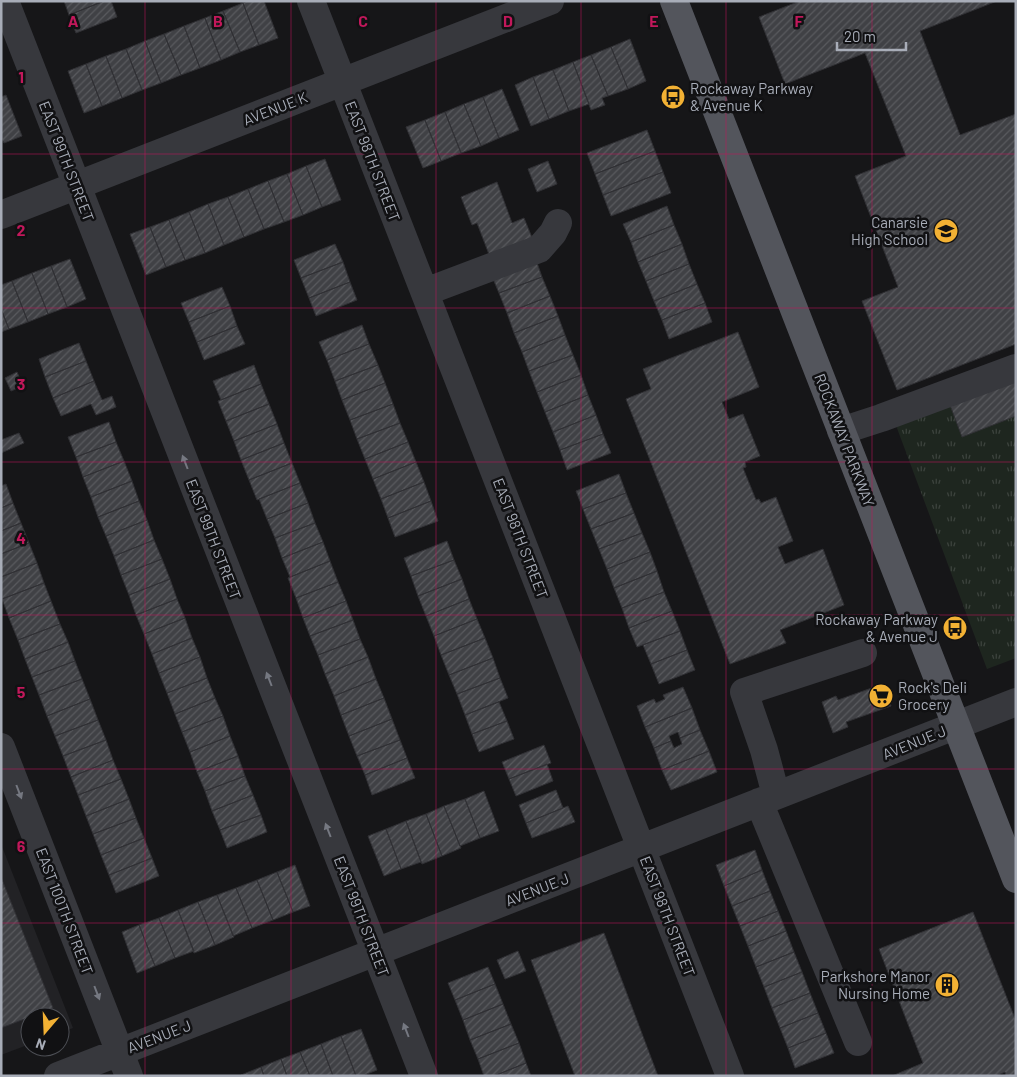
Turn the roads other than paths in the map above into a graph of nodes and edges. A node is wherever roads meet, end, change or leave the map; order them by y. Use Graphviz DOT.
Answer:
graph roads {
  1 [pos="5,1"];
  2 [pos="311,1"];
  3 [pos="550,1"];
  4 [pos="674,1"];
  5 [pos="342,82"];
  6 [pos="77,185"];
  7 [pos="1,215"];
  8 [pos="558,223"];
  9 [pos="424,292"];
  10 [pos="1016,368"];
  11 [pos="841,431"];
  12 [pos="863,653"];
  13 [pos="1016,702"];
  14 [pos="956,725"];
  15 [pos="1,747"];
  16 [pos="768,798"];
  17 [pos="641,848"];
  18 [pos="1016,879"];
  19 [pos="376,952"];
  20 [pos="858,1042"];
  21 [pos="125,1064"];
  22 [pos="58,1076"];
  23 [pos="424,1076"];
  24 [pos="730,1076"];
  1 -- 6 [label="street, EAST 99TH STREET"];
  2 -- 5 [label="street, EAST 98TH STREET"];
  3 -- 5 [label="street, AVENUE K"];
  4 -- 11 [label="main road, ROCKAWAY PARKWAY"];
  5 -- 6 [label="street, AVENUE K"];
  5 -- 9 [label="street, EAST 98TH STREET"];
  6 -- 7 [label="street, AVENUE K"];
  19 -- 6 [label="street, EAST 99TH STREET, one-way"];
  8 -- 9 [label="street"];
  9 -- 17 [label="street, EAST 98TH STREET"];
  10 -- 11 [label="street"];
  11 -- 14 [label="main road, ROCKAWAY PARKWAY"];
  12 -- 16 [label="street"];
  13 -- 14 [label="street, AVENUE J"];
  14 -- 16 [label="street, AVENUE J"];
  14 -- 18 [label="main road, ROCKAWAY PARKWAY"];
  15 -- 21 [label="street, EAST 100TH STREET, one-way"];
  16 -- 17 [label="street, AVENUE J"];
  16 -- 20 [label="street"];
  17 -- 19 [label="street, AVENUE J"];
  17 -- 24 [label="street, EAST 98TH STREET"];
  19 -- 21 [label="street, AVENUE J"];
  23 -- 19 [label="street, EAST 99TH STREET, one-way"];
  21 -- 22 [label="street, AVENUE J"];
}
